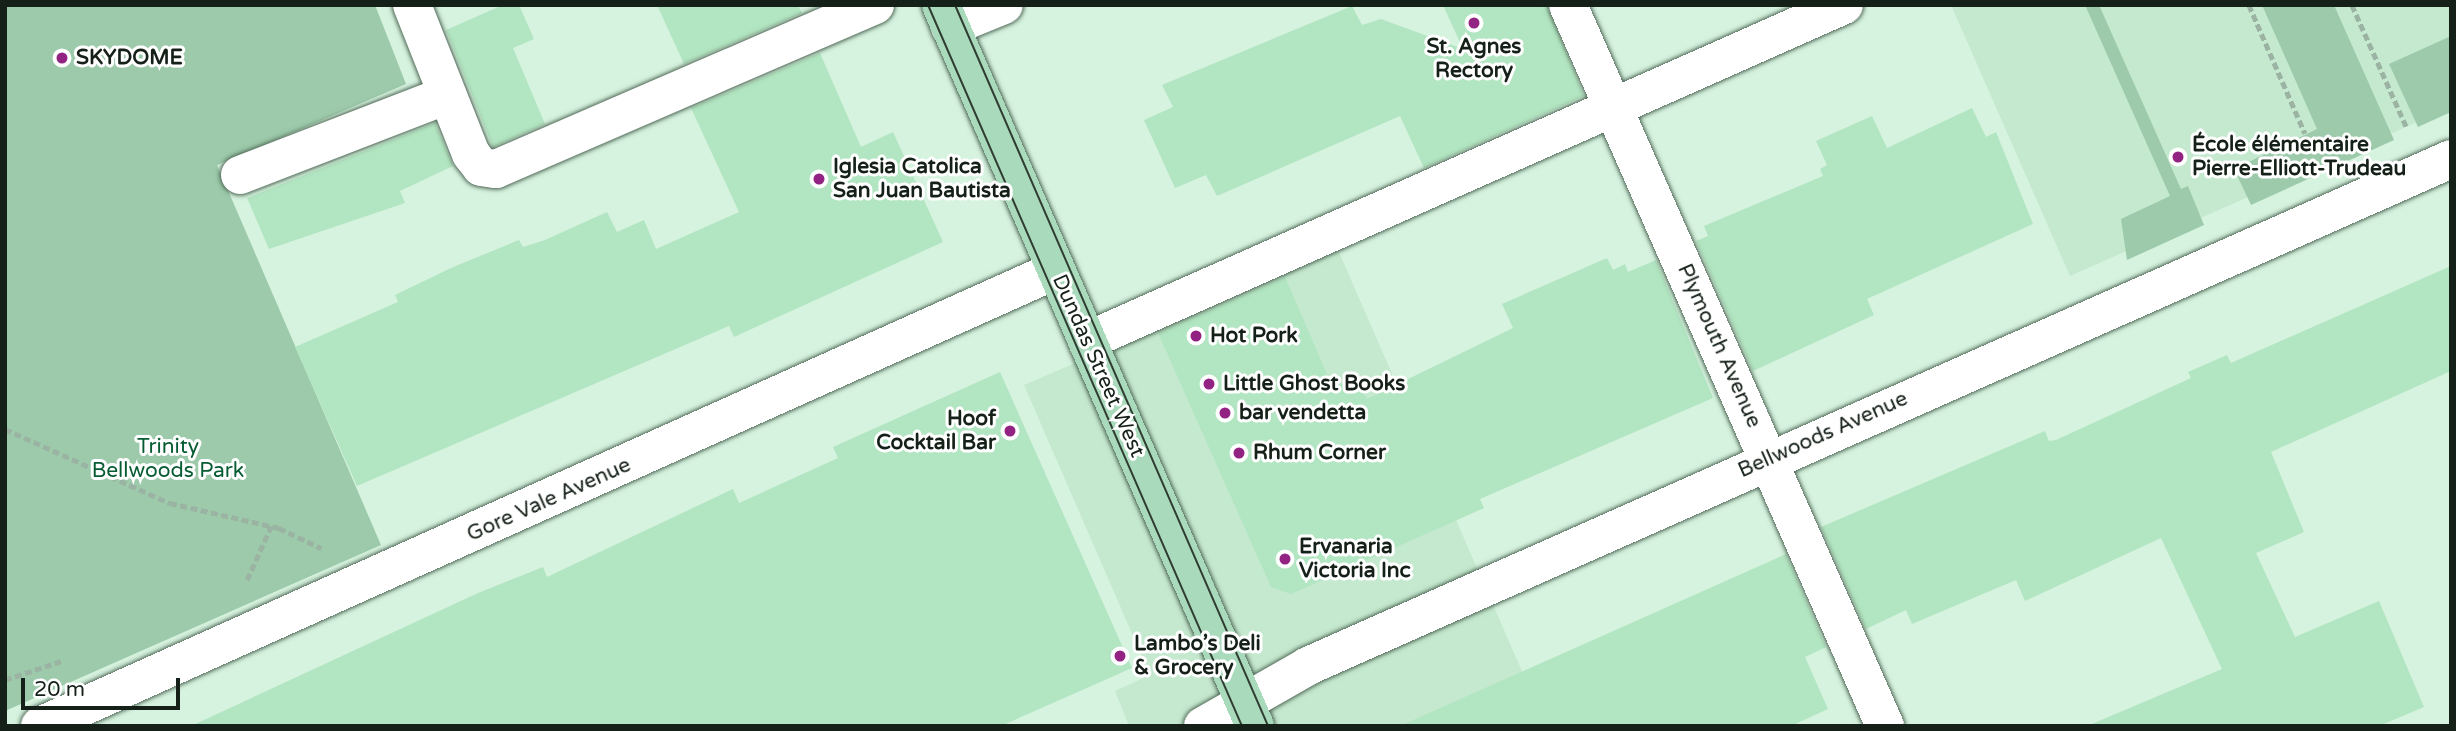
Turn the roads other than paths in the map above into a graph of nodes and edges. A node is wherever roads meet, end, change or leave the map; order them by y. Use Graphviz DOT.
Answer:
graph roads {
  1 [pos="412,5"];
  2 [pos="875,5"];
  3 [pos="1004,5"];
  4 [pos="1569,5"];
  5 [pos="1844,5"];
  6 [pos="946,16"];
  7 [pos="447,95"];
  8 [pos="1614,109"];
  9 [pos="2451,159"];
  10 [pos="240,175"];
  11 [pos="1056,270"];
  12 [pos="1087,341"];
  13 [pos="1770,459"];
  14 [pos="1250,714"];
  15 [pos="40,726"];
  16 [pos="1203,726"];
  17 [pos="1885,726"];
  1 -- 7 [label="street"];
  2 -- 7 [label="street"];
  3 -- 6 [label="street"];
  4 -- 8 [label="street, Plymouth Avenue"];
  5 -- 8 [label="street"];
  6 -- 11 [label="main road, Dundas Street West"];
  7 -- 10 [label="street"];
  8 -- 12 [label="street"];
  8 -- 13 [label="street, Plymouth Avenue"];
  9 -- 13 [label="street, Bellwoods Avenue"];
  11 -- 12 [label="main road, Dundas Street West"];
  11 -- 15 [label="street, Gore Vale Avenue"];
  12 -- 14 [label="main road, Dundas Street West"];
  13 -- 14 [label="street, Bellwoods Avenue"];
  13 -- 17 [label="street, Plymouth Avenue"];
  14 -- 16 [label="street, Bellwoods Avenue"];
}
